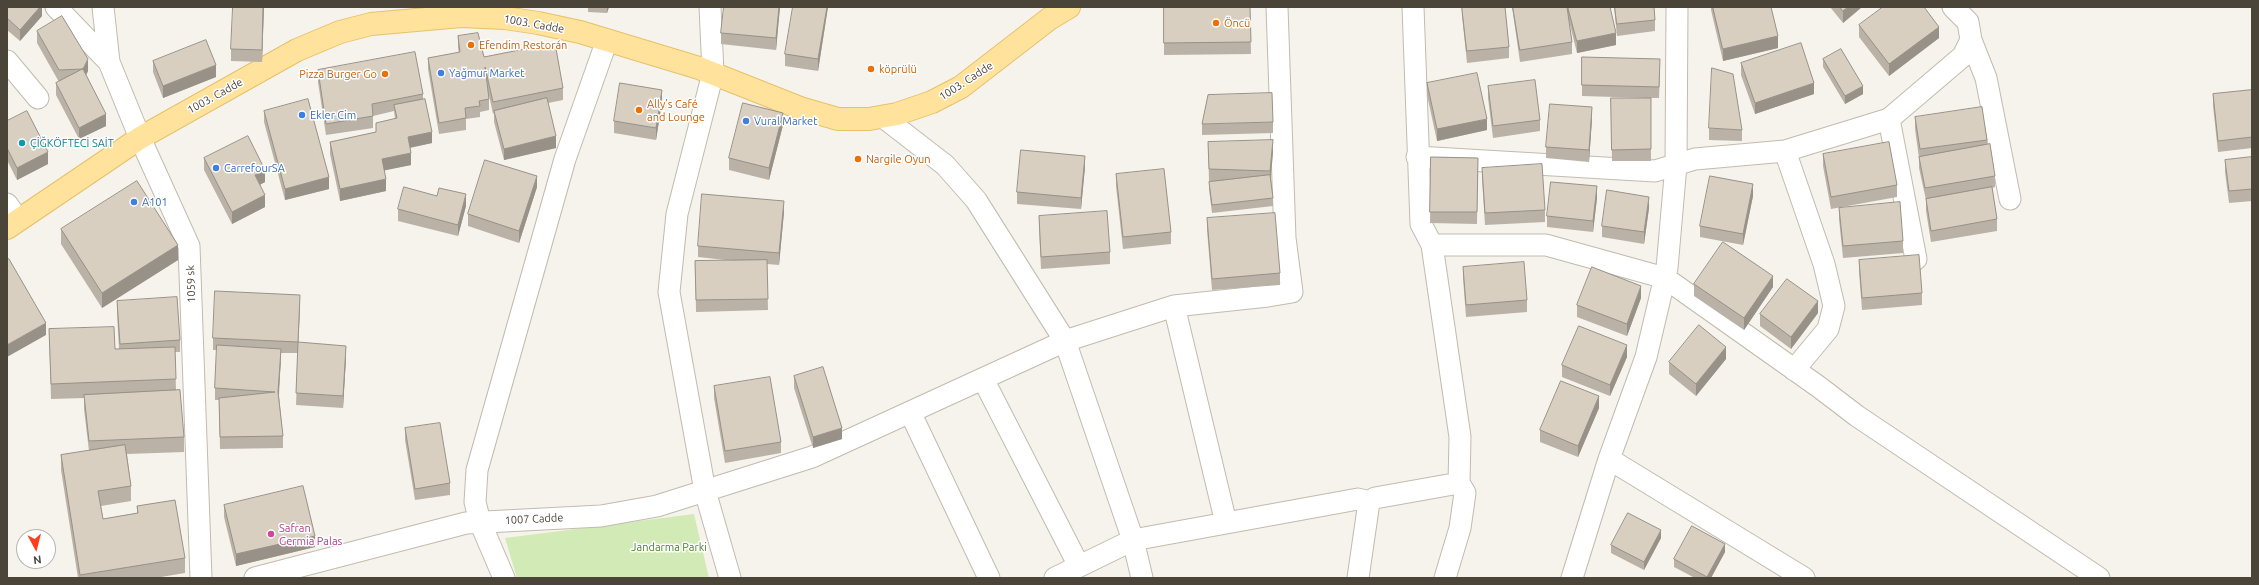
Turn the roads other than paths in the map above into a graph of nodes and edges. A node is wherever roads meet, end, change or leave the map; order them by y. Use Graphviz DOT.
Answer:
graph roads {
  1 [pos="56,7"];
  2 [pos="103,7"];
  3 [pos="710,7"];
  4 [pos="1069,7"];
  5 [pos="1277,7"];
  6 [pos="1413,7"];
  7 [pos="1677,7"];
  8 [pos="1953,7"];
  9 [pos="607,40"];
  10 [pos="1971,40"];
  11 [pos="7,61"];
  12 [pos="109,62"];
  13 [pos="713,73"];
  14 [pos="38,98"];
  15 [pos="883,117"];
  16 [pos="1889,119"];
  17 [pos="140,138"];
  18 [pos="1785,151"];
  19 [pos="1417,157"];
  20 [pos="1676,165"];
  21 [pos="2010,199"];
  22 [pos="11,217"];
  23 [pos="1432,245"];
  24 [pos="1916,259"];
  25 [pos="1665,278"];
  26 [pos="1174,306"];
  27 [pos="1065,341"];
  28 [pos="1794,370"];
  29 [pos="983,379"];
  30 [pos="910,412"];
  31 [pos="1609,459"];
  32 [pos="1459,483"];
  33 [pos="705,490"];
  34 [pos="1369,502"];
  35 [pos="480,522"];
  36 [pos="1226,523"];
  37 [pos="1133,540"];
  38 [pos="1079,566"];
  39 [pos="2091,576"];
  40 [pos="201,578"];
  41 [pos="255,578"];
  42 [pos="504,578"];
  43 [pos="730,578"];
  44 [pos="989,578"];
  45 [pos="1055,578"];
  46 [pos="1142,578"];
  47 [pos="1358,578"];
  48 [pos="1445,578"];
  49 [pos="1572,578"];
  50 [pos="1804,578"];
  1 -- 12 [label="street"];
  2 -- 12 [label="street, 1059 sk"];
  3 -- 13 [label="street"];
  4 -- 15 [label="main road, 1003. Cadde"];
  5 -- 26 [label="street, 1007 Cadde"];
  6 -- 19 [label="street"];
  7 -- 20 [label="street"];
  8 -- 10 [label="street"];
  9 -- 13 [label="main road, 1003. Cadde"];
  9 -- 17 [label="main road, 1003. Cadde"];
  9 -- 35 [label="street"];
  10 -- 16 [label="street"];
  10 -- 21 [label="street"];
  11 -- 14 [label="street"];
  12 -- 17 [label="street, 1059 sk"];
  13 -- 15 [label="main road, 1003. Cadde"];
  13 -- 33 [label="street"];
  15 -- 27 [label="street"];
  16 -- 18 [label="street"];
  16 -- 24 [label="street"];
  17 -- 22 [label="main road, 1003. Cadde"];
  17 -- 40 [label="street, 1059 sk"];
  18 -- 20 [label="street"];
  18 -- 28 [label="street"];
  19 -- 20 [label="street"];
  19 -- 23 [label="street"];
  20 -- 25 [label="street"];
  23 -- 25 [label="street"];
  23 -- 32 [label="street"];
  25 -- 28 [label="street"];
  25 -- 31 [label="street"];
  26 -- 27 [label="street, 1007 Cadde"];
  26 -- 36 [label="street"];
  27 -- 29 [label="street, 1007 Cadde"];
  27 -- 37 [label="street"];
  28 -- 39 [label="street"];
  29 -- 30 [label="street, 1007 Cadde"];
  29 -- 38 [label="street"];
  30 -- 33 [label="street, 1007 Cadde"];
  30 -- 44 [label="street"];
  31 -- 49 [label="street"];
  31 -- 50 [label="street"];
  32 -- 34 [label="street"];
  32 -- 48 [label="street"];
  33 -- 35 [label="street, 1007 Cadde"];
  33 -- 43 [label="street"];
  34 -- 36 [label="street"];
  34 -- 47 [label="street"];
  35 -- 41 [label="street, 1007 Cadde"];
  35 -- 42 [label="street"];
  36 -- 37 [label="street"];
  37 -- 38 [label="street"];
  37 -- 46 [label="street"];
  38 -- 45 [label="street"];
}
